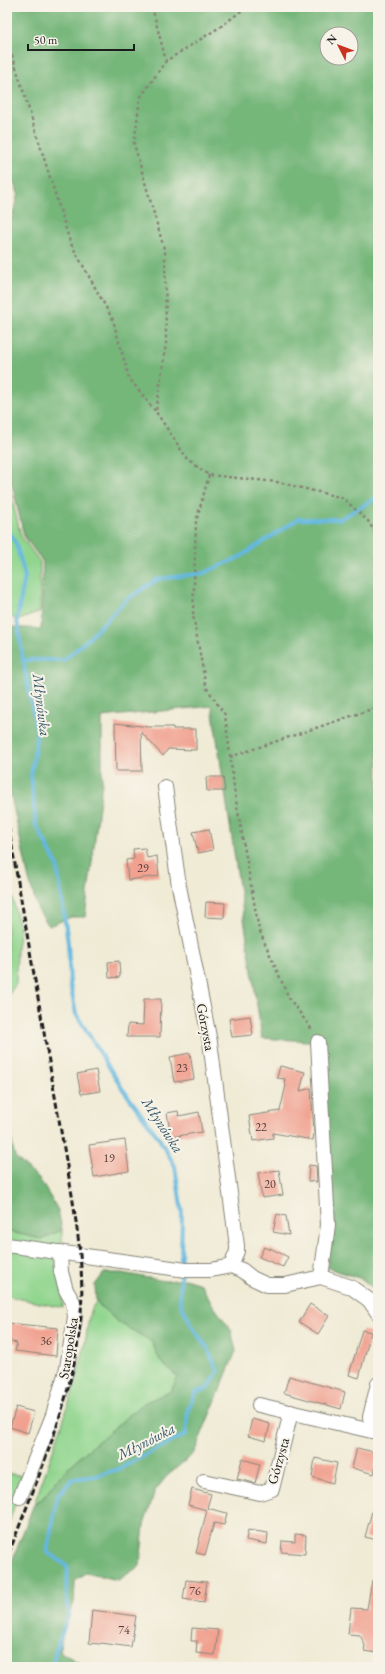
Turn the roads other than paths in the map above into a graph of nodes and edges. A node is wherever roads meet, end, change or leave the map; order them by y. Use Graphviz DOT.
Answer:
graph roads {
  1 [pos="165,787"];
  2 [pos="318,1042"];
  3 [pos="7,1245"];
  4 [pos="60,1252"];
  5 [pos="231,1266"];
  6 [pos="321,1276"];
  7 [pos="378,1313"];
  8 [pos="378,1384"];
  9 [pos="259,1405"];
  10 [pos="291,1412"];
  11 [pos="377,1432"];
  12 [pos="204,1481"];
  13 [pos="21,1495"];
  1 -- 5 [label="street, Górzysta"];
  2 -- 6 [label="street"];
  3 -- 4 [label="street"];
  4 -- 5 [label="street"];
  4 -- 13 [label="street, Staropolska"];
  5 -- 6 [label="street"];
  6 -- 7 [label="street"];
  8 -- 11 [label="street"];
  9 -- 10 [label="street"];
  10 -- 11 [label="street"];
  10 -- 12 [label="street, Górzysta"];
}
